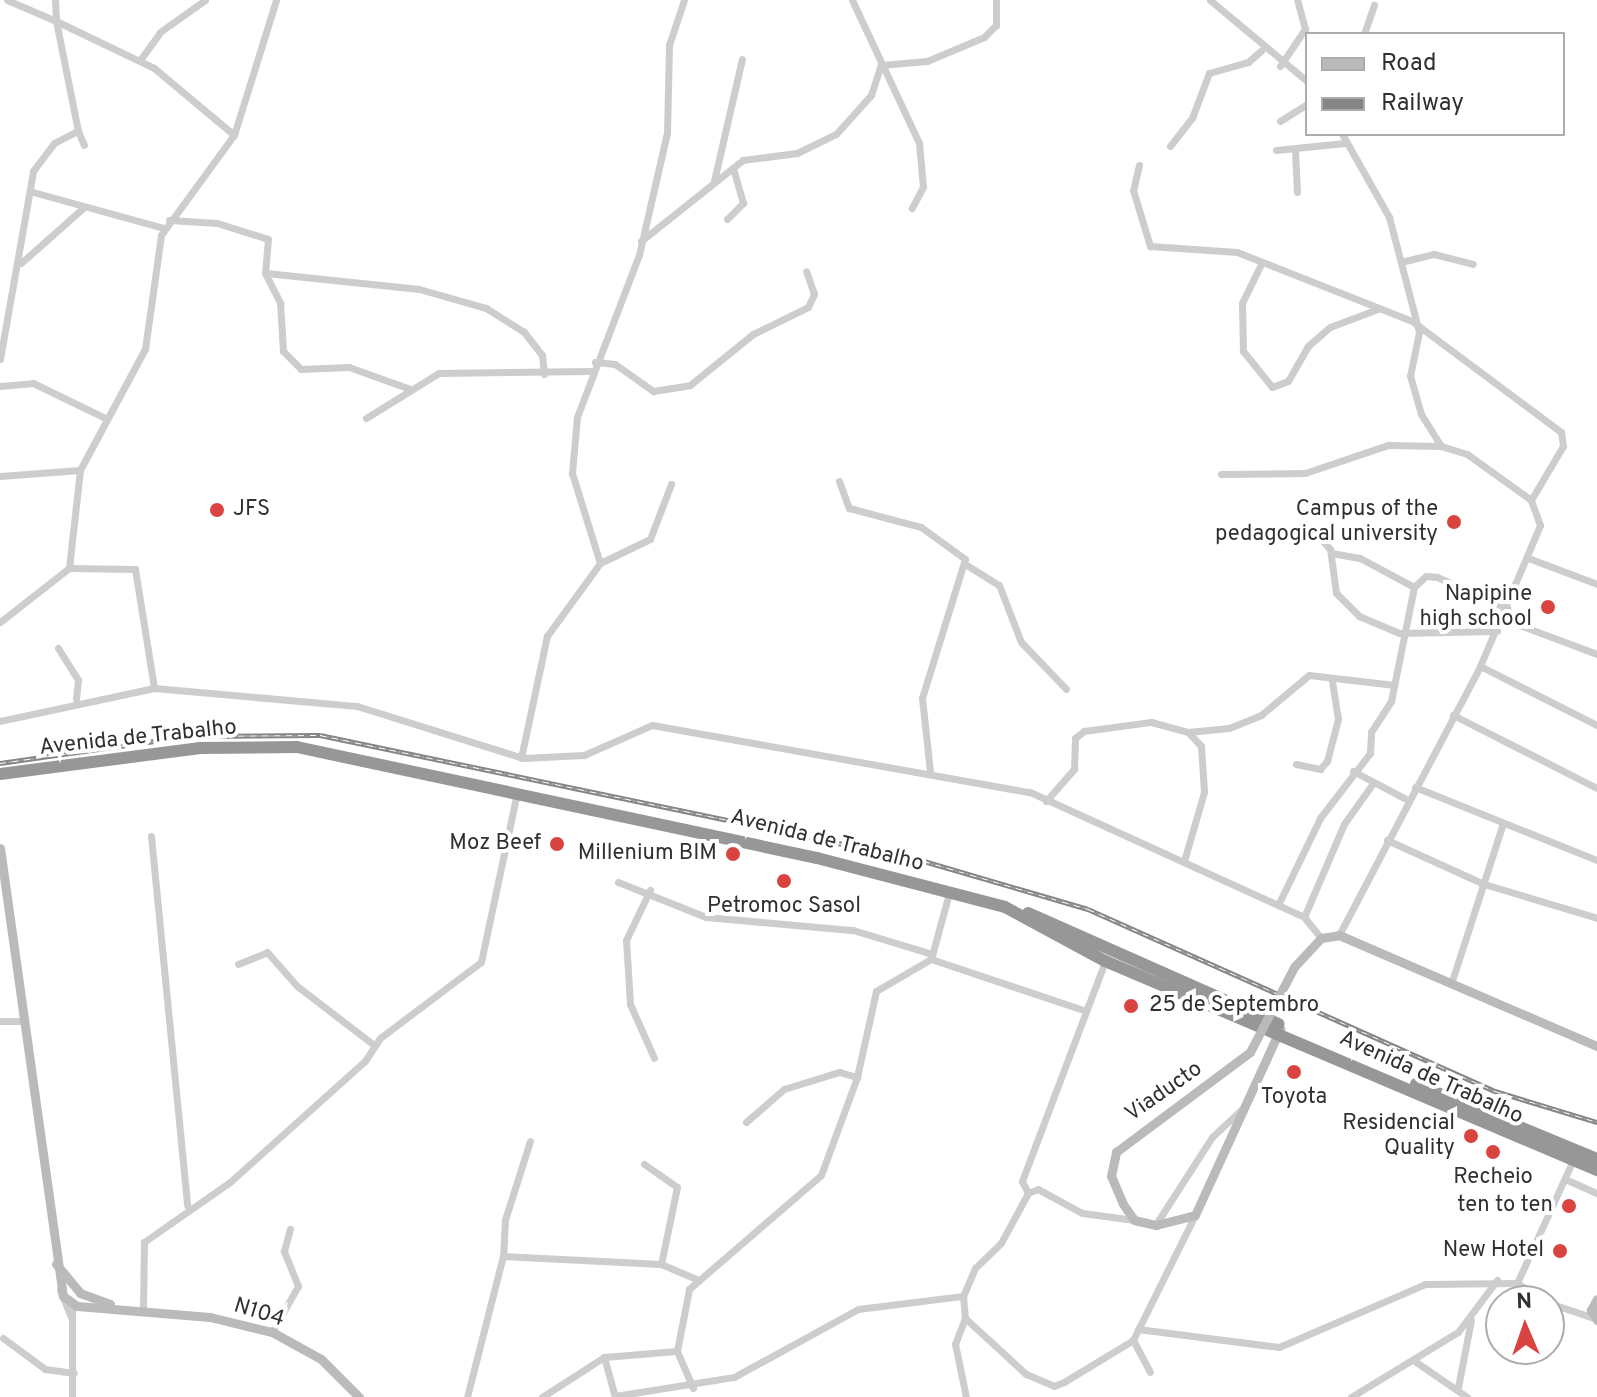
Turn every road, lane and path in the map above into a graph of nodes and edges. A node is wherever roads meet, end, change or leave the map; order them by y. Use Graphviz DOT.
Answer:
graph roads {
  1 [pos="7,0"];
  2 [pos="55,0"];
  3 [pos="205,0"];
  4 [pos="276,0"];
  5 [pos="684,0"];
  6 [pos="852,0"];
  7 [pos="996,0"];
  8 [pos="1210,0"];
  9 [pos="1297,0"];
  10 [pos="1374,5"];
  11 [pos="56,21"];
  12 [pos="1365,32"];
  13 [pos="1262,50"];
  14 [pos="742,59"];
  15 [pos="140,60"];
  16 [pos="881,65"];
  17 [pos="1280,66"];
  18 [pos="1305,81"];
  19 [pos="1305,105"];
  20 [pos="1280,121"];
  21 [pos="78,131"];
  22 [pos="234,135"];
  23 [pos="1343,136"];
  24 [pos="1345,143"];
  25 [pos="84,145"];
  26 [pos="1170,146"];
  27 [pos="1276,150"];
  28 [pos="1295,150"];
  29 [pos="1139,165"];
  30 [pos="733,169"];
  31 [pos="714,181"];
  32 [pos="33,192"];
  33 [pos="1297,192"];
  34 [pos="83,208"];
  35 [pos="912,208"];
  36 [pos="727,219"];
  37 [pos="169,220"];
  38 [pos="164,228"];
  39 [pos="641,241"];
  40 [pos="1401,262"];
  41 [pos="21,263"];
  42 [pos="1473,264"];
  43 [pos="1260,266"];
  44 [pos="806,271"];
  45 [pos="265,273"];
  46 [pos="1379,309"];
  47 [pos="1416,323"];
  48 [pos="0,359"];
  49 [pos="595,362"];
  50 [pos="590,371"];
  51 [pos="544,374"];
  52 [pos="0,386"];
  53 [pos="410,389"];
  54 [pos="105,418"];
  55 [pos="366,418"];
  56 [pos="1441,446"];
  57 [pos="80,470"];
  58 [pos="1221,474"];
  59 [pos="0,476"];
  60 [pos="839,481"];
  61 [pos="671,484"];
  62 [pos="1531,500"];
  63 [pos="1312,529"];
  64 [pos="1331,553"];
  65 [pos="1528,558"];
  66 [pos="600,563"];
  67 [pos="965,564"];
  68 [pos="69,568"];
  69 [pos="1597,584"];
  70 [pos="1414,587"];
  71 [pos="1507,608"];
  72 [pos="1503,619"];
  73 [pos="0,622"];
  74 [pos="1407,631"];
  75 [pos="1497,631"];
  76 [pos="58,648"];
  77 [pos="1597,654"];
  78 [pos="1480,666"];
  79 [pos="1332,680"];
  80 [pos="1394,685"];
  81 [pos="154,688"];
  82 [pos="1066,689"];
  83 [pos="76,699"];
  84 [pos="1453,715"];
  85 [pos="0,721"];
  86 [pos="1597,725"];
  87 [pos="1188,732"];
  88 [pos="521,758"];
  89 [pos="1296,764"];
  90 [pos="1353,771"];
  91 [pos="930,772"];
  92 [pos="0,774"];
  93 [pos="1373,783"];
  94 [pos="1415,787"];
  95 [pos="1597,788"];
  96 [pos="516,797"];
  97 [pos="1404,798"];
  98 [pos="1046,801"];
  99 [pos="1502,826"];
  100 [pos="151,836"];
  101 [pos="1387,840"];
  102 [pos="0,848"];
  103 [pos="1597,860"];
  104 [pos="1184,861"];
  105 [pos="618,882"];
  106 [pos="1484,884"];
  107 [pos="650,890"];
  108 [pos="949,893"];
  109 [pos="1278,905"];
  110 [pos="1005,907"];
  111 [pos="1304,917"];
  112 [pos="1597,918"];
  113 [pos="1339,935"];
  114 [pos="1321,938"];
  115 [pos="931,957"];
  116 [pos="1105,961"];
  117 [pos="238,964"];
  118 [pos="1452,981"];
  119 [pos="1086,1011"];
  120 [pos="0,1021"];
  121 [pos="21,1021"];
  122 [pos="1280,1029"];
  123 [pos="374,1045"];
  124 [pos="1597,1046"];
  125 [pos="654,1058"];
  126 [pos="857,1077"];
  127 [pos="1243,1109"];
  128 [pos="746,1122"];
  129 [pos="530,1141"];
  130 [pos="1574,1157"];
  131 [pos="1597,1159"];
  132 [pos="644,1164"];
  133 [pos="1597,1170"];
  134 [pos="1565,1179"];
  135 [pos="1028,1193"];
  136 [pos="1597,1193"];
  137 [pos="187,1205"];
  138 [pos="1195,1215"];
  139 [pos="1134,1220"];
  140 [pos="1156,1225"];
  141 [pos="290,1229"];
  142 [pos="503,1256"];
  143 [pos="55,1263"];
  144 [pos="661,1264"];
  145 [pos="697,1279"];
  146 [pos="1497,1280"];
  147 [pos="1517,1283"];
  148 [pos="1520,1285"];
  149 [pos="60,1289"];
  150 [pos="963,1296"];
  151 [pos="1597,1299"];
  152 [pos="72,1305"];
  153 [pos="1565,1308"];
  154 [pos="128,1311"];
  155 [pos="143,1312"];
  156 [pos="71,1317"];
  157 [pos="965,1318"];
  158 [pos="1596,1319"];
  159 [pos="1471,1320"];
  160 [pos="1138,1329"];
  161 [pos="272,1332"];
  162 [pos="3,1338"];
  163 [pos="1133,1340"];
  164 [pos="677,1351"];
  165 [pos="604,1357"];
  166 [pos="1416,1362"];
  167 [pos="1150,1372"];
  168 [pos="74,1373"];
  169 [pos="1054,1386"];
  170 [pos="1458,1387"];
  171 [pos="693,1388"];
  172 [pos="1362,1394"];
  173 [pos="72,1397"];
  174 [pos="359,1397"];
  175 [pos="467,1397"];
  176 [pos="542,1397"];
  177 [pos="615,1397"];
  178 [pos="966,1397"];
  179 [pos="1047,1397"];
  180 [pos="1351,1397"];
  181 [pos="1467,1397"];
  1 -- 11 [label="street"];
  2 -- 11 [label="street"];
  3 -- 15 [label="street"];
  4 -- 22 [label="street"];
  5 -- 39 [label="street"];
  6 -- 16 [label="street"];
  7 -- 16 [label="street"];
  8 -- 13 [label="street"];
  9 -- 17 [label="street"];
  10 -- 12 [label="street"];
  11 -- 15 [label="street"];
  11 -- 21 [label="street"];
  13 -- 17 [label="street"];
  13 -- 26 [label="street"];
  14 -- 31 [label="street"];
  15 -- 22 [label="street"];
  16 -- 30 [label="street"];
  16 -- 35 [label="street"];
  17 -- 18 [label="street"];
  19 -- 20 [label="street"];
  21 -- 25 [label="street"];
  21 -- 32 [label="street"];
  22 -- 37 [label="street"];
  23 -- 24 [label="street"];
  24 -- 28 [label="street"];
  24 -- 40 [label="street"];
  27 -- 28 [label="street"];
  28 -- 33 [label="street"];
  29 -- 43 [label="street"];
  30 -- 31 [label="street"];
  30 -- 36 [label="street"];
  31 -- 39 [label="street"];
  32 -- 34 [label="street"];
  32 -- 41 [label="street"];
  34 -- 38 [label="street"];
  34 -- 41 [label="street"];
  37 -- 38 [label="street"];
  37 -- 45 [label="street"];
  38 -- 54 [label="street"];
  39 -- 49 [label="street"];
  40 -- 42 [label="street"];
  40 -- 47 [label="street"];
  41 -- 48 [label="street"];
  43 -- 46 [label="street"];
  43 -- 46 [label="street"];
  44 -- 49 [label="street"];
  45 -- 51 [label="street"];
  45 -- 53 [label="street"];
  46 -- 47 [label="street"];
  47 -- 56 [label="street"];
  47 -- 62 [label="street"];
  49 -- 50 [label="street"];
  50 -- 51 [label="street"];
  50 -- 66 [label="street"];
  51 -- 53 [label="street"];
  52 -- 54 [label="street"];
  53 -- 55 [label="street"];
  54 -- 57 [label="street"];
  56 -- 58 [label="street"];
  56 -- 62 [label="street"];
  57 -- 59 [label="street"];
  57 -- 68 [label="street"];
  60 -- 67 [label="street"];
  61 -- 66 [label="street"];
  62 -- 65 [label="street"];
  63 -- 64 [label="street"];
  64 -- 70 [label="street"];
  64 -- 74 [label="street"];
  65 -- 69 [label="street"];
  65 -- 71 [label="street"];
  66 -- 88 [label="street"];
  67 -- 82 [label="street"];
  67 -- 91 [label="street"];
  68 -- 73 [label="street"];
  68 -- 81 [label="street"];
  70 -- 71 [label="street"];
  70 -- 74 [label="street"];
  71 -- 72 [label="street"];
  72 -- 75 [label="street"];
  72 -- 77 [label="street"];
  74 -- 75 [label="street"];
  74 -- 80 [label="street"];
  75 -- 78 [label="street"];
  76 -- 83 [label="street"];
  78 -- 84 [label="street"];
  78 -- 86 [label="street"];
  79 -- 80 [label="street"];
  79 -- 87 [label="street"];
  79 -- 89 [label="street"];
  80 -- 90 [label="street"];
  81 -- 83 [label="street"];
  81 -- 88 [label="street"];
  83 -- 85 [label="street"];
  84 -- 94 [label="street"];
  84 -- 95 [label="street"];
  87 -- 98 [label="street"];
  87 -- 104 [label="street"];
  88 -- 91 [label="street"];
  90 -- 93 [label="street"];
  90 -- 109 [label="street"];
  91 -- 98 [label="street"];
  92 -- 96 [label="highway, Avenida de Trabalho"];
  93 -- 97 [label="street"];
  93 -- 111 [label="street"];
  94 -- 97 [label="street"];
  94 -- 99 [label="street"];
  96 -- 108 [label="highway, Avenida de Trabalho"];
  96 -- 123 [label="street"];
  97 -- 101 [label="street"];
  98 -- 104 [label="street"];
  99 -- 103 [label="street"];
  99 -- 106 [label="street"];
  100 -- 137 [label="street"];
  101 -- 106 [label="street"];
  101 -- 113 [label="street"];
  102 -- 121 [label="street"];
  104 -- 109 [label="street"];
  105 -- 107 [label="street"];
  106 -- 112 [label="street"];
  106 -- 118 [label="street"];
  107 -- 115 [label="street"];
  107 -- 125 [label="street"];
  108 -- 110 [label="highway, Avenida de Trabalho"];
  108 -- 115 [label="street"];
  109 -- 111 [label="street"];
  110 -- 116 [label="highway, Avenida de Trabalho"];
  110 -- 122 [label="highway, Avenida de Trabalho"];
  111 -- 114 [label="street"];
  113 -- 114 [label="street"];
  113 -- 118 [label="street"];
  114 -- 139 [label="street, Viaducto, bridge"];
  115 -- 119 [label="street"];
  115 -- 126 [label="street"];
  116 -- 119 [label="street"];
  116 -- 122 [label="highway, Avenida de Trabalho"];
  117 -- 123 [label="street"];
  118 -- 124 [label="street"];
  119 -- 135 [label="street"];
  120 -- 121 [label="street"];
  121 -- 143 [label="street"];
  122 -- 127 [label="street"];
  122 -- 130 [label="highway, Avenida de Trabalho"];
  123 -- 137 [label="street"];
  126 -- 128 [label="street"];
  126 -- 145 [label="street"];
  127 -- 138 [label="street"];
  127 -- 140 [label="street"];
  129 -- 142 [label="street"];
  130 -- 131 [label="highway, Avenida de Trabalho"];
  130 -- 133 [label="highway, Avenida de Trabalho"];
  130 -- 134 [label="street"];
  132 -- 144 [label="street"];
  134 -- 136 [label="street"];
  134 -- 147 [label="street"];
  135 -- 139 [label="street"];
  135 -- 150 [label="street"];
  137 -- 155 [label="street"];
  138 -- 140 [label="street"];
  138 -- 160 [label="street"];
  139 -- 140 [label="street"];
  141 -- 161 [label="street"];
  142 -- 144 [label="street"];
  142 -- 175 [label="street"];
  143 -- 149 [label="street"];
  143 -- 154 [label="street, N104"];
  144 -- 145 [label="street"];
  145 -- 164 [label="street"];
  146 -- 147 [label="street"];
  146 -- 159 [label="street"];
  146 -- 160 [label="street"];
  147 -- 148 [label="street"];
  149 -- 152 [label="street"];
  149 -- 156 [label="street"];
  150 -- 157 [label="street"];
  150 -- 171 [label="street"];
  151 -- 158 [label="street"];
  152 -- 154 [label="street, N104"];
  152 -- 156 [label="street"];
  153 -- 158 [label="street"];
  154 -- 155 [label="street, N104 / N104"];
  155 -- 161 [label="street, N104 / N104"];
  156 -- 168 [label="street"];
  157 -- 169 [label="street"];
  157 -- 178 [label="street"];
  159 -- 166 [label="street"];
  159 -- 170 [label="street"];
  160 -- 163 [label="street"];
  161 -- 174 [label="street, N104 / N104"];
  162 -- 168 [label="street"];
  163 -- 167 [label="street"];
  163 -- 169 [label="street"];
  164 -- 165 [label="street"];
  164 -- 171 [label="street"];
  165 -- 176 [label="street"];
  165 -- 177 [label="street"];
  166 -- 170 [label="street"];
  166 -- 172 [label="street"];
  168 -- 173 [label="street"];
  169 -- 179 [label="street"];
  170 -- 181 [label="street"];
  171 -- 177 [label="street"];
  172 -- 180 [label="street"];
}
